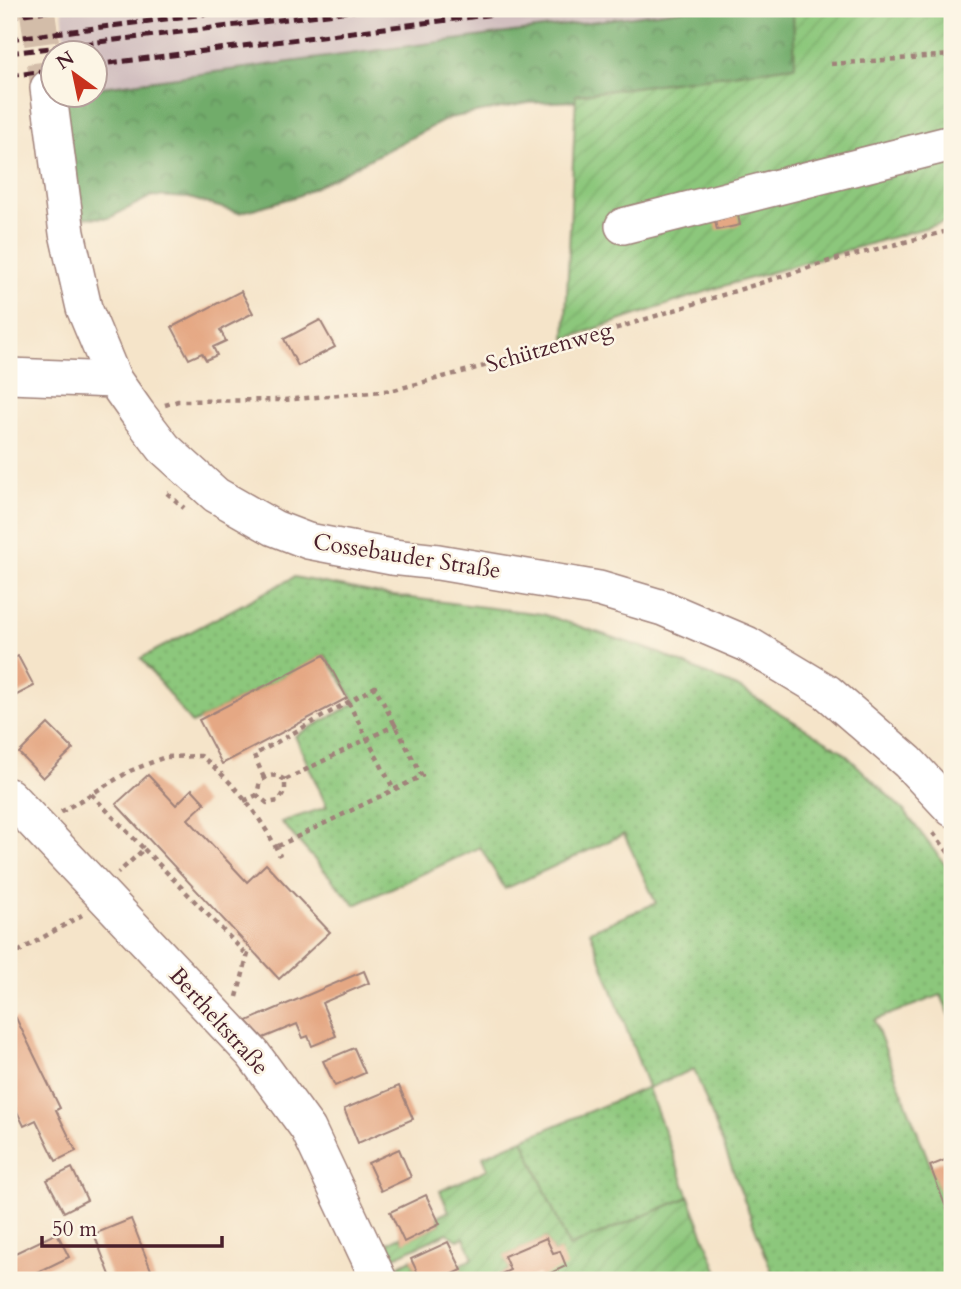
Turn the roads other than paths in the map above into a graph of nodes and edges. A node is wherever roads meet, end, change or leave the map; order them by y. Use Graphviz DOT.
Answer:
graph roads {
  1 [pos="51,108"];
  2 [pos="952,143"];
  3 [pos="622,226"];
  4 [pos="9,376"];
  5 [pos="114,380"];
  6 [pos="9,796"];
  7 [pos="941,819"];
  8 [pos="379,1280"];
  1 -- 5 [label="street, Cossebauder Straße"];
  2 -- 3 [label="street"];
  4 -- 5 [label="street"];
  5 -- 7 [label="street, Cossebauder Straße"];
  6 -- 8 [label="street, Bertheltstraße"];
}
